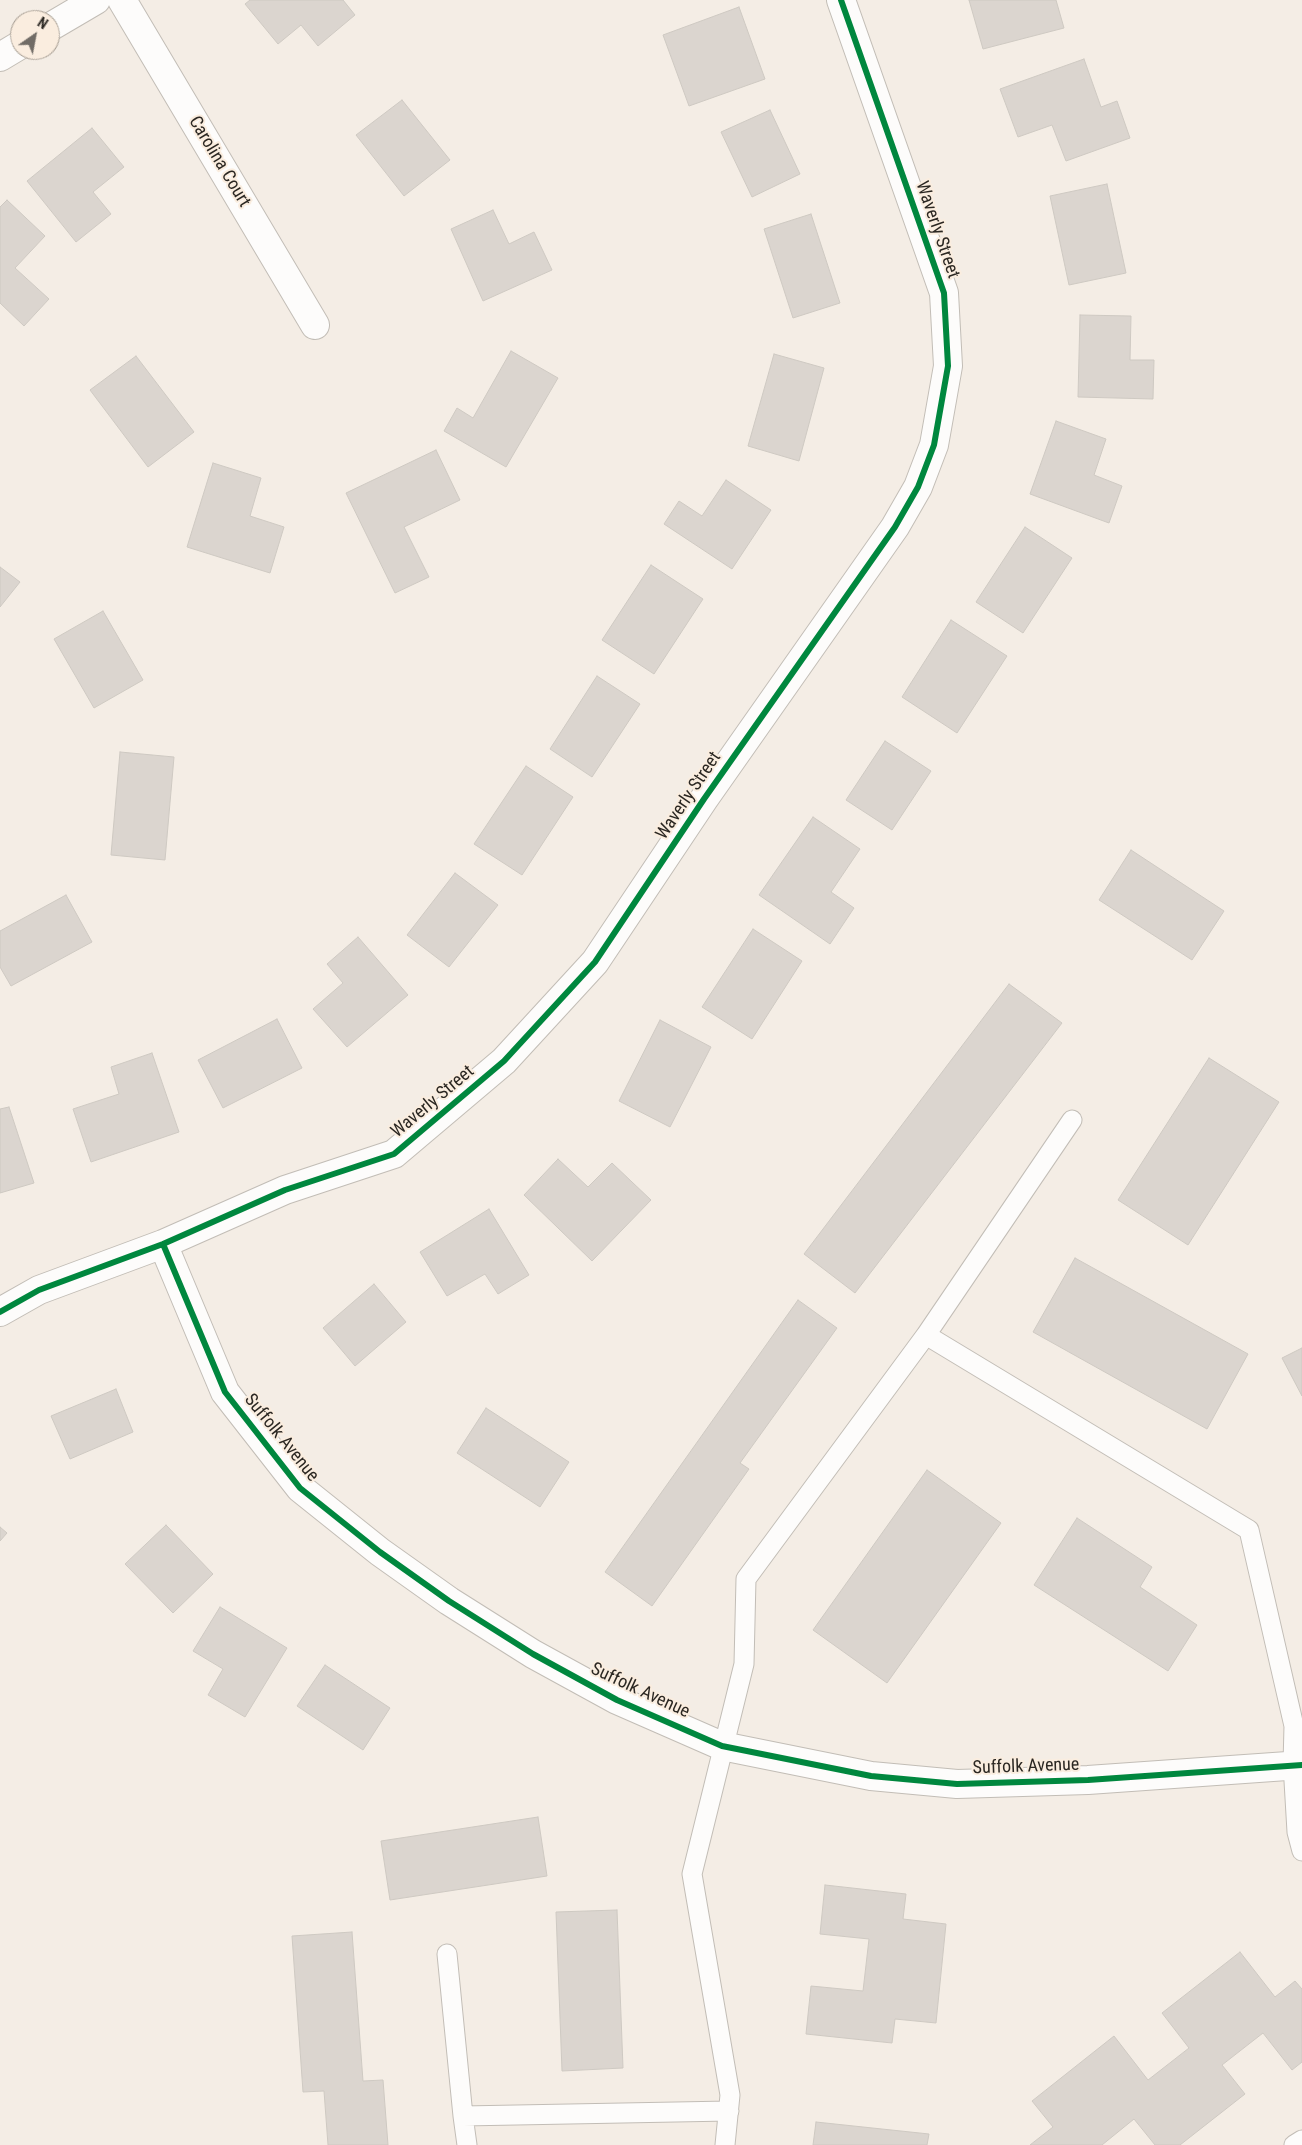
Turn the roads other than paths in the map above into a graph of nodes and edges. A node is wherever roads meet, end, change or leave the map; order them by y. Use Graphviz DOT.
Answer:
graph roads {
  1 [pos="96,0"];
  2 [pos="122,0"];
  3 [pos="841,0"];
  4 [pos="60,21"];
  5 [pos="315,325"];
  6 [pos="1072,1120"];
  7 [pos="163,1244"];
  8 [pos="0,1312"];
  9 [pos="926,1335"];
  10 [pos="722,1746"];
  11 [pos="1297,1765"];
  12 [pos="1302,1851"];
  13 [pos="447,1954"];
  14 [pos="728,2111"];
  15 [pos="463,2116"];
  16 [pos="1302,2140"];
  17 [pos="467,2145"];
  18 [pos="726,2145"];
  19 [pos="1294,2145"];
  1 -- 4 [label="street"];
  2 -- 5 [label="street, Carolina Court"];
  3 -- 7 [label="street, Waverly Street"];
  6 -- 9 [label="lane"];
  7 -- 8 [label="street, Waverly Street"];
  7 -- 10 [label="street, Suffolk Avenue"];
  9 -- 10 [label="lane"];
  9 -- 11 [label="lane"];
  10 -- 11 [label="street, Suffolk Avenue"];
  10 -- 14 [label="lane"];
  11 -- 12 [label="lane"];
  13 -- 15 [label="lane"];
  14 -- 15 [label="lane"];
  14 -- 18 [label="lane"];
  15 -- 17 [label="lane"];
  16 -- 19 [label="lane"];
}
